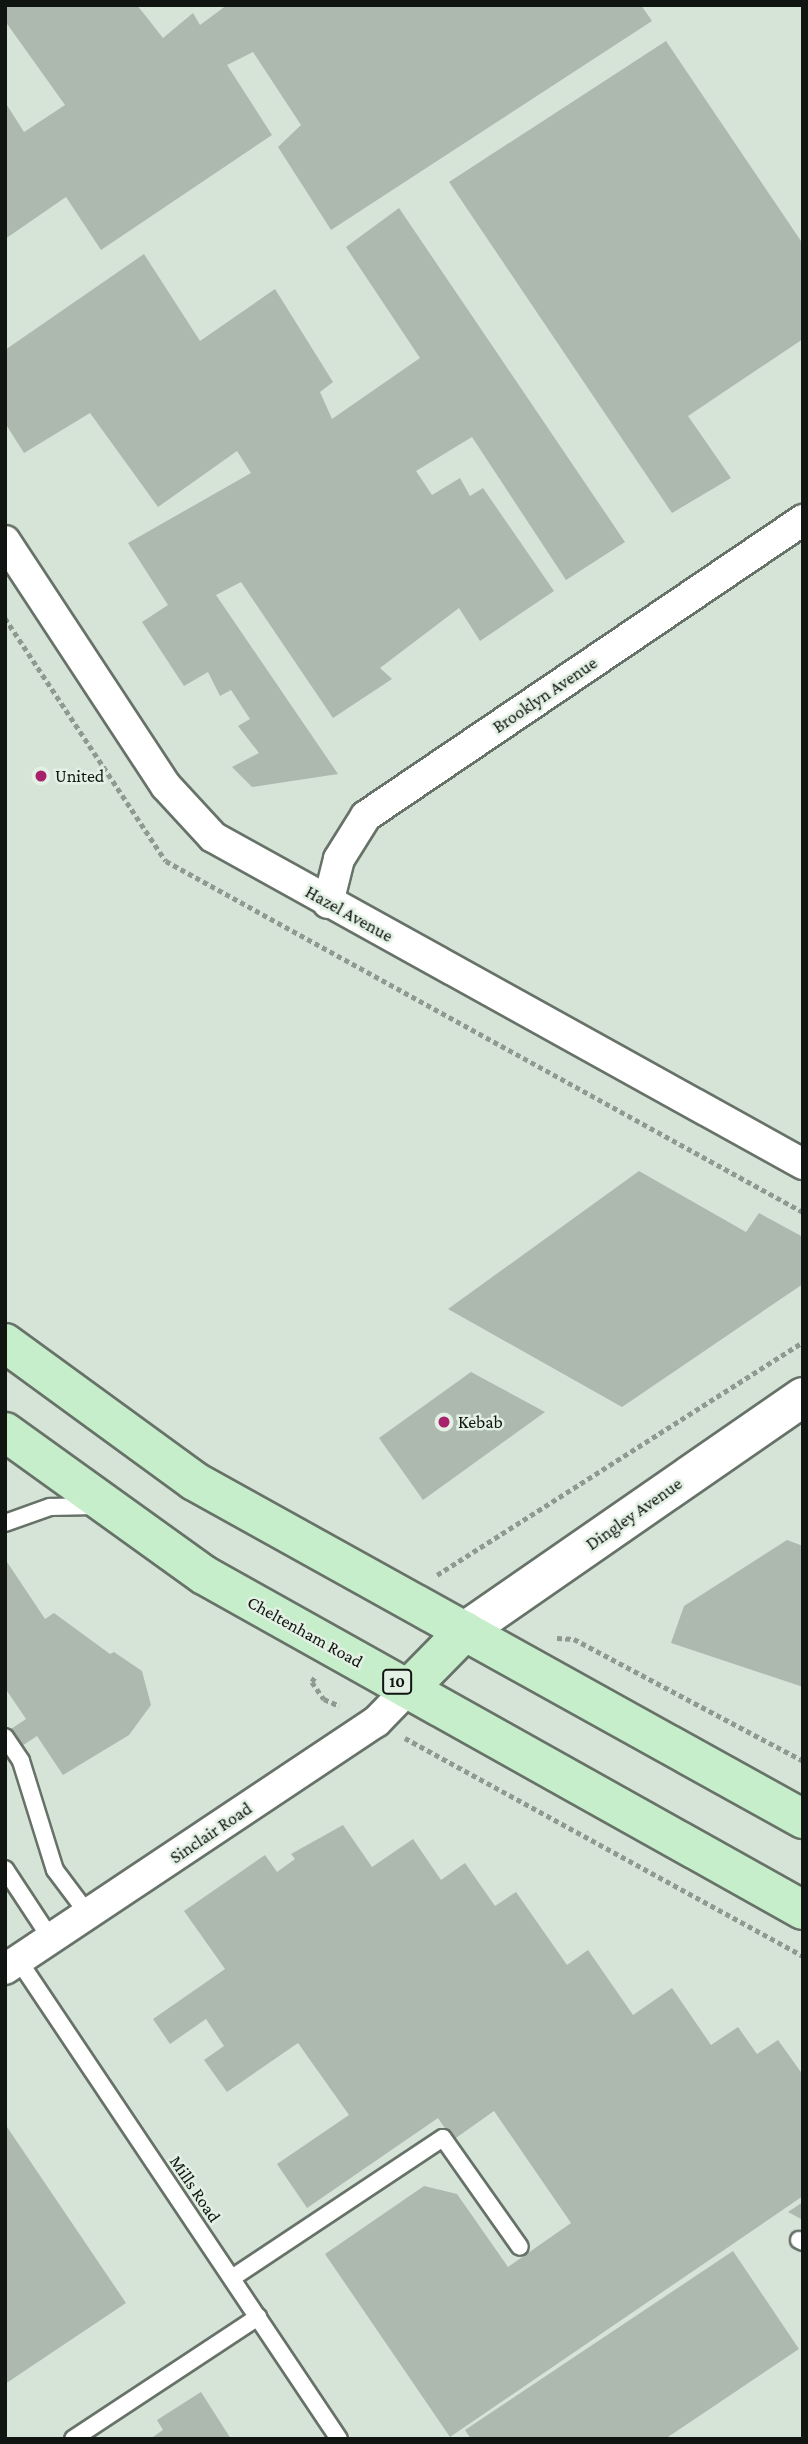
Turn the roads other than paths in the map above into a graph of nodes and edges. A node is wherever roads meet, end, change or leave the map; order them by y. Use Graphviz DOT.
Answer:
graph roads {
  1 [pos="803,520"];
  2 [pos="5,541"];
  3 [pos="328,903"];
  4 [pos="803,1164"];
  5 [pos="5,1343"];
  6 [pos="803,1397"];
  7 [pos="5,1432"];
  8 [pos="107,1506"];
  9 [pos="5,1523"];
  10 [pos="465,1631"];
  11 [pos="409,1688"];
  12 [pos="5,1737"];
  13 [pos="803,1819"];
  14 [pos="5,1869"];
  15 [pos="803,1910"];
  16 [pos="88,1914"];
  17 [pos="51,1939"];
  18 [pos="12,1965"];
  19 [pos="520,2247"];
  20 [pos="232,2278"];
  21 [pos="258,2317"];
  22 [pos="73,2439"];
  23 [pos="339,2439"];
  1 -- 3 [label="street, Brooklyn Avenue"];
  2 -- 3 [label="street, Hazel Avenue"];
  3 -- 4 [label="street, Hazel Avenue"];
  5 -- 10 [label="main road"];
  6 -- 10 [label="street, Dingley Avenue"];
  7 -- 8 [label="main road, Cheltenham Road / 10"];
  8 -- 9 [label="lane"];
  8 -- 11 [label="main road, Cheltenham Road / 10"];
  10 -- 11 [label="main road"];
  10 -- 13 [label="main road"];
  11 -- 15 [label="main road, Cheltenham Road / 10"];
  11 -- 16 [label="street, Sinclair Road"];
  12 -- 16 [label="lane"];
  14 -- 17 [label="lane"];
  16 -- 17 [label="street, Sinclair Road"];
  17 -- 18 [label="street, Sinclair Road"];
  18 -- 20 [label="lane, Mills Road"];
  19 -- 20 [label="lane"];
  20 -- 21 [label="lane, Mills Road"];
  21 -- 22 [label="lane"];
  21 -- 23 [label="lane, Mills Road"];
}
